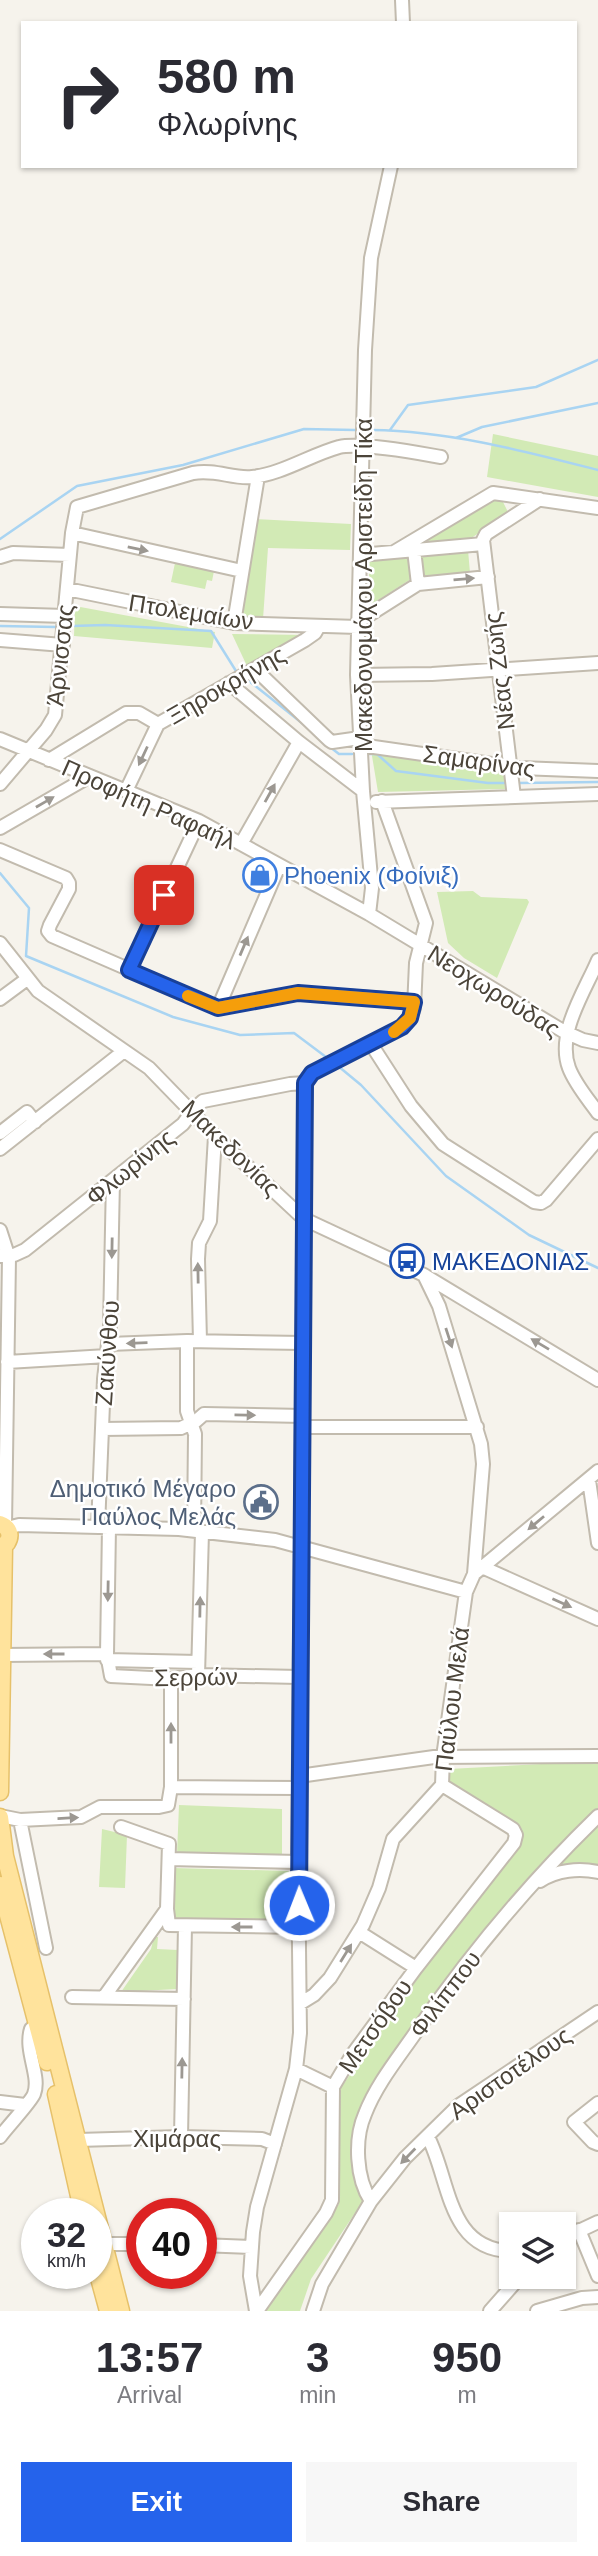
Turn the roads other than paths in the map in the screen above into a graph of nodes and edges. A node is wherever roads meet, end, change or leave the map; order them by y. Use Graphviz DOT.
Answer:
graph roads {
  1 [pos="402,0"];
  2 [pos="403,21"];
  3 [pos="391,168"];
  4 [pos="363,446"];
  5 [pos="441,457"];
  6 [pos="258,476"];
  7 [pos="540,499"];
  8 [pos="598,508"];
  9 [pos="72,533"];
  10 [pos="483,544"];
  11 [pos="414,550"];
  12 [pos="394,552"];
  13 [pos="70,555"];
  14 [pos="360,555"];
  15 [pos="0,557"];
  16 [pos="242,571"];
  17 [pos="488,577"];
  18 [pos="418,584"];
  19 [pos="67,589"];
  20 [pos="0,614"];
  21 [pos="65,616"];
  22 [pos="234,623"];
  23 [pos="358,624"];
  24 [pos="318,626"];
  25 [pos="0,640"];
  26 [pos="62,645"];
  27 [pos="598,663"];
  28 [pos="255,669"];
  29 [pos="499,670"];
  30 [pos="357,676"];
  31 [pos="229,683"];
  32 [pos="158,724"];
  33 [pos="0,739"];
  34 [pos="360,741"];
  35 [pos="299,742"];
  36 [pos="27,751"];
  37 [pos="49,760"];
  38 [pos="511,767"];
  39 [pos="598,771"];
  40 [pos="90,776"];
  41 [pos="0,784"];
  42 [pos="126,791"];
  43 [pos="598,794"];
  44 [pos="364,796"];
  45 [pos="514,797"];
  46 [pos="382,801"];
  47 [pos="199,821"];
  48 [pos="0,828"];
  49 [pos="241,844"];
  50 [pos="0,850"];
  51 [pos="279,866"];
  52 [pos="369,914"];
  53 [pos="0,943"];
  54 [pos="421,944"];
  55 [pos="598,960"];
  56 [pos="129,970"];
  57 [pos="26,979"];
  58 [pos="0,999"];
  59 [pos="414,1002"];
  60 [pos="218,1008"];
  61 [pos="568,1033"];
  62 [pos="598,1043"];
  63 [pos="371,1044"];
  64 [pos="124,1051"];
  65 [pos="305,1083"];
  66 [pos="192,1111"];
  67 [pos="598,1113"];
  68 [pos="36,1122"];
  69 [pos="0,1133"];
  70 [pos="215,1136"];
  71 [pos="598,1139"];
  72 [pos="0,1149"];
  73 [pos="113,1180"];
  74 [pos="304,1219"];
  75 [pos="0,1230"];
  76 [pos="4,1256"];
  77 [pos="424,1275"];
  78 [pos="193,1341"];
  79 [pos="303,1343"];
  80 [pos="108,1350"];
  81 [pos="7,1362"];
  82 [pos="598,1380"];
  83 [pos="303,1421"];
  84 [pos="191,1424"];
  85 [pos="477,1427"];
  86 [pos="102,1429"];
  87 [pos="593,1476"];
  88 [pos="103,1527"];
  89 [pos="198,1531"];
  90 [pos="4,1535"];
  91 [pos="598,1543"];
  92 [pos="302,1546"];
  93 [pos="478,1570"];
  94 [pos="467,1592"];
  95 [pos="598,1619"];
  96 [pos="2,1655"];
  97 [pos="107,1657"];
  98 [pos="198,1668"];
  99 [pos="299,1677"];
  100 [pos="171,1679"];
  101 [pos="598,1756"];
  102 [pos="443,1757"];
  103 [pos="298,1782"];
  104 [pos="442,1785"];
  105 [pos="171,1787"];
  106 [pos="0,1792"];
  107 [pos="598,1816"];
  108 [pos="0,1817"];
  109 [pos="20,1821"];
  110 [pos="121,1827"];
  111 [pos="169,1859"];
  112 [pos="298,1862"];
  113 [pos="598,1872"];
  114 [pos="0,1885"];
  115 [pos="526,1892"];
  116 [pos="167,1909"];
  117 [pos="184,1926"];
  118 [pos="299,1927"];
  119 [pos="359,1931"];
  120 [pos="46,1948"];
  121 [pos="416,1968"];
  122 [pos="72,1997"];
  123 [pos="104,1997"];
  124 [pos="184,1999"];
  125 [pos="301,2003"];
  126 [pos="598,2012"];
  127 [pos="37,2025"];
  128 [pos="296,2069"];
  129 [pos="333,2087"];
  130 [pos="0,2102"];
  131 [pos="598,2103"];
  132 [pos="25,2105"];
  133 [pos="0,2137"];
  134 [pos="181,2137"];
  135 [pos="428,2137"];
  136 [pos="78,2140"];
  137 [pos="275,2144"];
  138 [pos="598,2144"];
  139 [pos="79,2198"];
  140 [pos="93,2198"];
  141 [pos="371,2201"];
  142 [pos="598,2222"];
  143 [pos="579,2230"];
  144 [pos="576,2232"];
  145 [pos="217,2246"];
  146 [pos="251,2247"];
  147 [pos="499,2250"];
  148 [pos="112,2273"];
  149 [pos="598,2276"];
  150 [pos="102,2289"];
  151 [pos="509,2289"];
  152 [pos="598,2297"];
  153 [pos="108,2311"];
  154 [pos="121,2311"];
  155 [pos="257,2311"];
  156 [pos="313,2311"];
  157 [pos="490,2311"];
  158 [pos="537,2311"];
  1 -- 2 [label="street"];
  3 -- 4 [label="street, Μακεδονομάχου Αριστείδη Τίκα"];
  4 -- 5 [label="street"];
  4 -- 6 [label="street"];
  4 -- 14 [label="street, Μακεδονομάχου Αριστείδη Τίκα"];
  6 -- 9 [label="street, Άρνισσας"];
  6 -- 16 [label="street"];
  7 -- 8 [label="street"];
  7 -- 10 [label="street"];
  7 -- 12 [label="street"];
  9 -- 13 [label="street, Άρνισσας"];
  9 -- 16 [label="street, one-way"];
  10 -- 11 [label="street"];
  10 -- 17 [label="street, Νέας Ζωής"];
  11 -- 12 [label="street"];
  11 -- 18 [label="street"];
  12 -- 14 [label="street"];
  13 -- 15 [label="street"];
  13 -- 19 [label="street, Άρνισσας"];
  14 -- 23 [label="street, Μακεδονομάχου Αριστείδη Τίκα"];
  16 -- 22 [label="street"];
  18 -- 17 [label="street, one-way"];
  17 -- 29 [label="street, Νέας Ζωής"];
  18 -- 23 [label="street"];
  19 -- 21 [label="street, Άρνισσας"];
  19 -- 22 [label="street, Πτολεμαίων"];
  20 -- 21 [label="street"];
  21 -- 26 [label="street, Άρνισσας"];
  22 -- 24 [label="street, Πτολεμαίων"];
  23 -- 24 [label="street, Πτολεμαίων"];
  23 -- 30 [label="street, Μακεδονομάχου Αριστείδη Τίκα"];
  24 -- 28 [label="street, Ξηροκρήνης"];
  25 -- 26 [label="street"];
  26 -- 36 [label="street, Άρνισσας"];
  27 -- 29 [label="street"];
  28 -- 31 [label="street, Ξηροκρήνης"];
  28 -- 34 [label="street, Σαμαρίνας"];
  29 -- 30 [label="street"];
  29 -- 38 [label="street, Νέας Ζωής"];
  30 -- 34 [label="street, Μακεδονομάχου Αριστείδη Τίκα"];
  31 -- 32 [label="street, Ξηροκρήνης"];
  31 -- 35 [label="street"];
  32 -- 37 [label="street"];
  32 -- 42 [label="street, Ξηροκρήνης, one-way"];
  33 -- 36 [label="street, Προφήτη Ραφαήλ"];
  34 -- 38 [label="street, Σαμαρίνας"];
  34 -- 44 [label="street, Μακεδονομάχου Αριστείδη Τίκα"];
  35 -- 44 [label="street"];
  49 -- 35 [label="street, one-way"];
  36 -- 37 [label="street, Προφήτη Ραφαήλ"];
  36 -- 41 [label="street, Άρνισσας"];
  37 -- 40 [label="street, Προφήτη Ραφαήλ"];
  38 -- 39 [label="street, Σαμαρίνας"];
  38 -- 45 [label="street, Νέας Ζωής"];
  40 -- 42 [label="street, Προφήτη Ραφαήλ"];
  48 -- 40 [label="street, one-way"];
  42 -- 47 [label="street, Προφήτη Ραφαήλ"];
  43 -- 45 [label="street"];
  44 -- 46 [label="street"];
  44 -- 52 [label="street, Μακεδονομάχου Αριστείδη Τίκα"];
  45 -- 46 [label="street"];
  46 -- 54 [label="street, Νεοχωρούδας"];
  47 -- 49 [label="street, Προφήτη Ραφαήλ"];
  47 -- 56 [label="street"];
  49 -- 51 [label="street, Προφήτη Ραφαήλ"];
  50 -- 56 [label="street"];
  51 -- 52 [label="street, Προφήτη Ραφαήλ"];
  60 -- 51 [label="street, one-way"];
  52 -- 54 [label="street, Νεοχωρούδας"];
  53 -- 57 [label="street, Μακεδονίας"];
  54 -- 59 [label="street"];
  54 -- 61 [label="street, Νεοχωρούδας"];
  55 -- 61 [label="street"];
  56 -- 60 [label="street"];
  57 -- 58 [label="street"];
  57 -- 64 [label="street, Μακεδονίας"];
  59 -- 60 [label="street"];
  59 -- 63 [label="street"];
  61 -- 62 [label="street"];
  61 -- 67 [label="street, Νεοχωρούδας"];
  63 -- 65 [label="street"];
  63 -- 71 [label="street"];
  64 -- 66 [label="street, Μακεδονίας"];
  64 -- 68 [label="street"];
  65 -- 66 [label="street, Φλωρίνης"];
  65 -- 74 [label="street"];
  66 -- 70 [label="street, Μακεδονίας"];
  66 -- 73 [label="street, Φλωρίνης"];
  68 -- 69 [label="street"];
  68 -- 72 [label="street"];
  70 -- 74 [label="street, Μακεδονίας"];
  78 -- 70 [label="street, one-way"];
  73 -- 76 [label="street, Φλωρίνης"];
  73 -- 80 [label="street, Ζακύνθου, one-way"];
  74 -- 77 [label="street, Μακεδονίας"];
  74 -- 79 [label="street"];
  75 -- 76 [label="street"];
  76 -- 81 [label="street"];
  82 -- 77 [label="street, Μακεδονίας, one-way"];
  77 -- 85 [label="street, one-way"];
  78 -- 79 [label="street"];
  78 -- 80 [label="street, one-way"];
  78 -- 84 [label="street"];
  79 -- 83 [label="street"];
  80 -- 81 [label="street"];
  80 -- 86 [label="street, Ζακύνθου"];
  81 -- 90 [label="street"];
  84 -- 83 [label="street, one-way"];
  83 -- 85 [label="street"];
  83 -- 92 [label="street"];
  84 -- 86 [label="street"];
  84 -- 89 [label="street"];
  85 -- 93 [label="street"];
  86 -- 88 [label="street, Ζακύνθου"];
  87 -- 91 [label="street"];
  87 -- 93 [label="street, Παύλου Μελά, one-way"];
  88 -- 89 [label="street"];
  88 -- 90 [label="street"];
  88 -- 97 [label="street, Ζακύνθου, one-way"];
  89 -- 92 [label="street"];
  98 -- 89 [label="street, one-way"];
  90 -- 96 [label="main road"];
  92 -- 94 [label="street"];
  92 -- 99 [label="street"];
  93 -- 94 [label="street, Παύλου Μελά"];
  93 -- 95 [label="street, one-way"];
  94 -- 102 [label="street, Παύλου Μελά"];
  97 -- 96 [label="street, Σερρών, one-way"];
  96 -- 106 [label="main road"];
  97 -- 98 [label="street, Σερρών"];
  97 -- 100 [label="street, Σερρών"];
  98 -- 99 [label="street, Σερρών"];
  98 -- 100 [label="street, Σερρών"];
  99 -- 103 [label="street"];
  105 -- 100 [label="street, one-way"];
  101 -- 102 [label="street"];
  102 -- 103 [label="street"];
  102 -- 104 [label="street, Παύλου Μελά"];
  103 -- 105 [label="street"];
  103 -- 112 [label="street"];
  104 -- 119 [label="street, Παύλου Μελά"];
  104 -- 121 [label="street, Μετσόβου"];
  109 -- 105 [label="street, one-way"];
  107 -- 115 [label="street, Φιλίππου"];
  108 -- 109 [label="street"];
  108 -- 136 [label="main road"];
  109 -- 120 [label="street"];
  110 -- 111 [label="street"];
  111 -- 112 [label="street"];
  111 -- 116 [label="street"];
  112 -- 118 [label="street"];
  113 -- 115 [label="street"];
  114 -- 127 [label="main road"];
  115 -- 141 [label="street, Φιλίππου"];
  116 -- 117 [label="street"];
  116 -- 123 [label="street"];
  118 -- 117 [label="street, one-way"];
  117 -- 124 [label="street"];
  118 -- 125 [label="street"];
  119 -- 121 [label="street"];
  125 -- 119 [label="street, Παύλου Μελά, one-way"];
  121 -- 129 [label="street, Μετσόβου"];
  122 -- 123 [label="street"];
  123 -- 124 [label="street"];
  134 -- 124 [label="street, one-way"];
  125 -- 128 [label="street"];
  126 -- 135 [label="street, Αριστοτέλους"];
  127 -- 132 [label="street"];
  127 -- 139 [label="main road"];
  128 -- 129 [label="street"];
  128 -- 137 [label="street"];
  129 -- 155 [label="street, Μετσόβου"];
  130 -- 132 [label="street"];
  131 -- 138 [label="street"];
  132 -- 133 [label="street"];
  134 -- 136 [label="street, Χιμάρας"];
  134 -- 137 [label="street, Χιμάρας"];
  135 -- 141 [label="street, Αριστοτέλους, one-way"];
  135 -- 147 [label="street"];
  136 -- 140 [label="main road"];
  137 -- 146 [label="street"];
  141 -- 156 [label="street, Αριστοτέλους"];
  142 -- 143 [label="street"];
  143 -- 144 [label="street"];
  143 -- 149 [label="street"];
  145 -- 146 [label="street"];
  146 -- 155 [label="street"];
  148 -- 154 [label="main road"];
  150 -- 153 [label="main road"];
  151 -- 157 [label="street"];
  152 -- 158 [label="street"];
}
